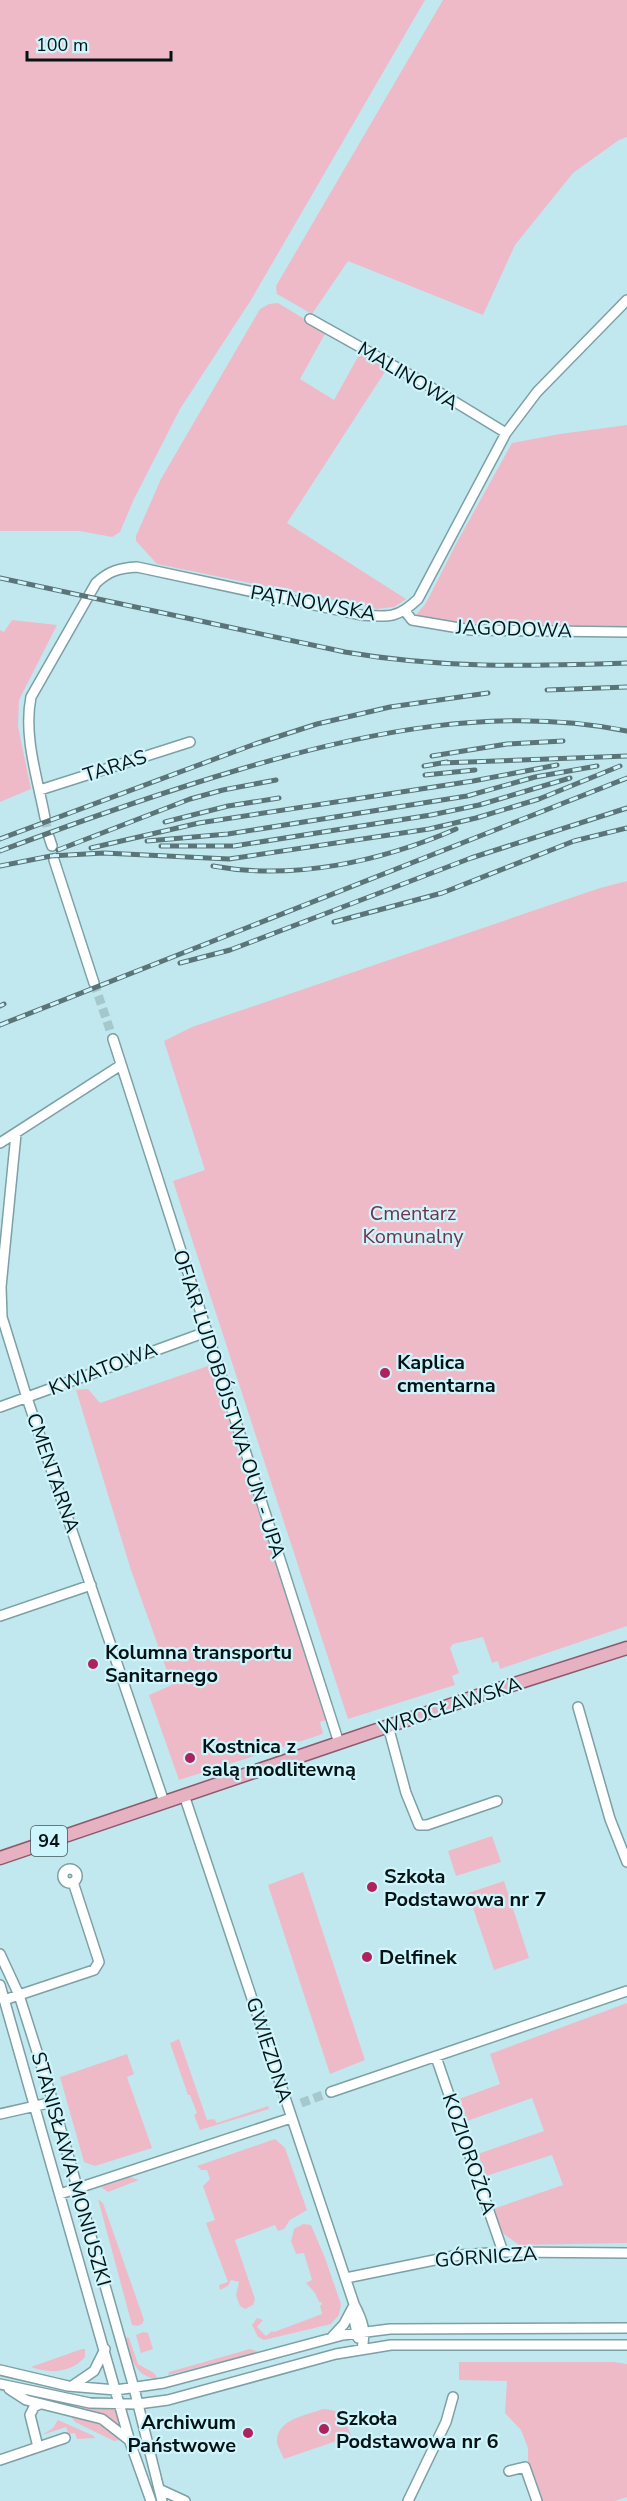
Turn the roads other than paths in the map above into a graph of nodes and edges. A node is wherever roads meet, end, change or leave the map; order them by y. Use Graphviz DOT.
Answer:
graph roads {
  1 [pos="627,300"];
  2 [pos="310,319"];
  3 [pos="506,434"];
  4 [pos="405,611"];
  5 [pos="627,632"];
  6 [pos="190,742"];
  7 [pos="40,790"];
  8 [pos="45,818"];
  9 [pos="54,861"];
  10 [pos="93,983"];
  11 [pos="113,1039"];
  12 [pos="121,1065"];
  13 [pos="16,1134"];
  14 [pos="0,1143"];
  15 [pos="206,1332"];
  16 [pos="27,1398"];
  17 [pos="0,1407"];
  18 [pos="91,1585"];
  19 [pos="0,1616"];
  20 [pos="627,1648"];
  21 [pos="578,1707"];
  22 [pos="388,1726"];
  23 [pos="339,1743"];
  24 [pos="184,1795"];
  25 [pos="497,1801"];
  26 [pos="164,1802"];
  27 [pos="0,1858"];
  28 [pos="626,1858"];
  29 [pos="73,1882"];
  30 [pos="0,1954"];
  31 [pos="0,1985"];
  32 [pos="627,1991"];
  33 [pos="19,1995"];
  34 [pos="4,2000"];
  35 [pos="436,2057"];
  36 [pos="331,2092"];
  37 [pos="52,2102"];
  38 [pos="35,2106"];
  39 [pos="0,2114"];
  40 [pos="291,2118"];
  41 [pos="77,2189"];
  42 [pos="60,2194"];
  43 [pos="503,2252"];
  44 [pos="627,2253"];
  45 [pos="346,2278"];
  46 [pos="354,2304"];
  47 [pos="627,2328"];
  48 [pos="361,2333"];
  49 [pos="332,2338"];
  50 [pos="627,2344"];
  51 [pos="105,2349"];
  52 [pos="362,2349"];
  53 [pos="0,2370"];
  54 [pos="0,2384"];
  55 [pos="72,2386"];
  56 [pos="134,2388"];
  57 [pos="116,2390"];
  58 [pos="453,2397"];
  59 [pos="40,2404"];
  60 [pos="138,2404"];
  61 [pos="120,2405"];
  62 [pos="64,2438"];
  63 [pos="130,2442"];
  64 [pos="38,2447"];
  65 [pos="0,2460"];
  66 [pos="509,2471"];
  67 [pos="161,2490"];
  68 [pos="152,2501"];
  69 [pos="162,2501"];
  70 [pos="185,2501"];
  71 [pos="408,2501"];
  72 [pos="537,2501"];
  1 -- 3 [label="street, PĄTNOWSKA"];
  2 -- 3 [label="street, MALINOWA"];
  3 -- 4 [label="street, PĄTNOWSKA"];
  4 -- 5 [label="street, JAGODOWA"];
  4 -- 7 [label="street, PĄTNOWSKA"];
  6 -- 7 [label="street, TARAS"];
  7 -- 8 [label="street, PĄTNOWSKA"];
  9 -- 10 [label="street"];
  11 -- 12 [label="street"];
  12 -- 13 [label="street"];
  12 -- 15 [label="street, OFIAR LUDOBÓJSTWA OUN - UPA"];
  13 -- 14 [label="street"];
  13 -- 16 [label="street, CMENTARNA"];
  15 -- 16 [label="street, KWIATOWA"];
  15 -- 23 [label="street, OFIAR LUDOBÓJSTWA OUN - UPA"];
  16 -- 17 [label="street, KWIATOWA"];
  16 -- 18 [label="street, CMENTARNA"];
  18 -- 19 [label="street"];
  18 -- 26 [label="street, CMENTARNA"];
  20 -- 22 [label="main road, WROCŁAWSKA / 94"];
  21 -- 28 [label="street"];
  22 -- 23 [label="main road, WROCŁAWSKA / 94"];
  22 -- 25 [label="street"];
  23 -- 24 [label="main road, WROCŁAWSKA / 94"];
  24 -- 26 [label="main road, WROCŁAWSKA / 94"];
  24 -- 40 [label="street, GWIEZDNA"];
  26 -- 27 [label="main road, WROCŁAWSKA / 94"];
  29 -- 33 [label="street"];
  30 -- 33 [label="street, STANISŁAWA MONIUSZKI"];
  31 -- 34 [label="street, STANISŁAWA MONIUSZKI"];
  32 -- 35 [label="street"];
  33 -- 34 [label="street"];
  33 -- 37 [label="street, STANISŁAWA MONIUSZKI"];
  34 -- 38 [label="street, STANISŁAWA MONIUSZKI"];
  35 -- 36 [label="street"];
  35 -- 43 [label="street, KOZIOROŻCA"];
  37 -- 38 [label="street"];
  37 -- 41 [label="street, STANISŁAWA MONIUSZKI"];
  38 -- 39 [label="street"];
  38 -- 42 [label="street, STANISŁAWA MONIUSZKI"];
  40 -- 41 [label="street"];
  40 -- 45 [label="street, GWIEZDNA"];
  41 -- 42 [label="street"];
  41 -- 56 [label="street, STANISŁAWA MONIUSZKI"];
  42 -- 51 [label="street, STANISŁAWA MONIUSZKI"];
  43 -- 44 [label="street, GÓRNICZA"];
  43 -- 45 [label="street, GÓRNICZA"];
  45 -- 46 [label="street, GWIEZDNA"];
  46 -- 48 [label="street, GWIEZDNA"];
  46 -- 49 [label="street"];
  47 -- 48 [label="street"];
  48 -- 49 [label="street"];
  48 -- 52 [label="street"];
  49 -- 56 [label="street"];
  50 -- 52 [label="street"];
  51 -- 55 [label="street"];
  51 -- 57 [label="street, STANISŁAWA MONIUSZKI"];
  52 -- 60 [label="street"];
  53 -- 55 [label="street"];
  54 -- 59 [label="street"];
  54 -- 61 [label="street"];
  55 -- 57 [label="street"];
  56 -- 57 [label="street"];
  56 -- 60 [label="street, STANISŁAWA MONIUSZKI"];
  57 -- 61 [label="street, STANISŁAWA MONIUSZKI"];
  58 -- 71 [label="street"];
  59 -- 63 [label="street"];
  59 -- 64 [label="street"];
  60 -- 61 [label="street"];
  60 -- 67 [label="street, STANISŁAWA MONIUSZKI"];
  61 -- 63 [label="street, STANISŁAWA MONIUSZKI"];
  62 -- 64 [label="street"];
  63 -- 68 [label="street, STANISŁAWA MONIUSZKI"];
  64 -- 65 [label="street"];
  66 -- 72 [label="street"];
  67 -- 69 [label="street, STANISŁAWA MONIUSZKI"];
  67 -- 70 [label="street"];
}
